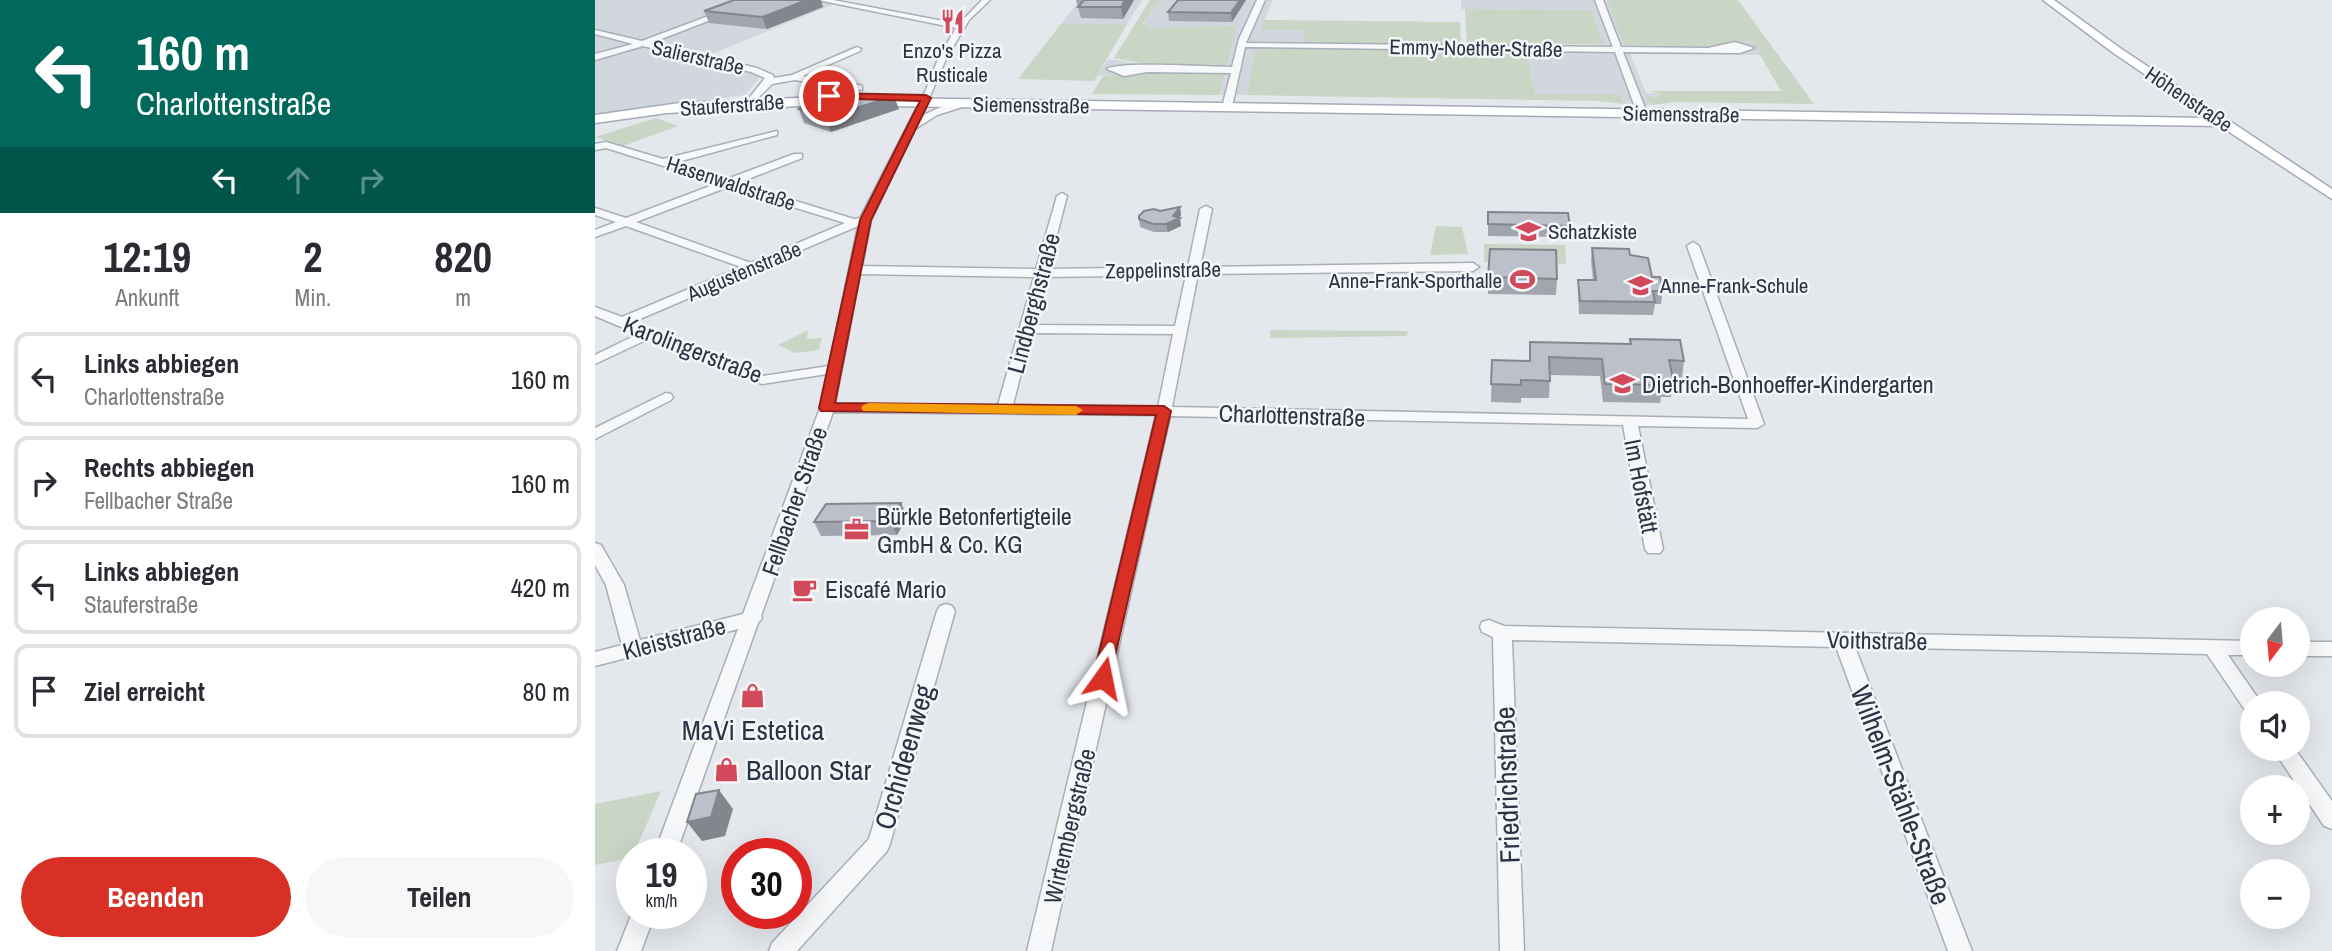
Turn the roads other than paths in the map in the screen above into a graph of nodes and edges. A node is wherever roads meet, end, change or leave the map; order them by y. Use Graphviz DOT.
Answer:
graph roads {
  1 [pos="758,0"];
  2 [pos="822,0"];
  3 [pos="986,0"];
  4 [pos="1261,0"];
  5 [pos="1599,0"];
  6 [pos="2048,0"];
  7 [pos="961,27"];
  8 [pos="595,32"];
  9 [pos="641,44"];
  10 [pos="1242,46"];
  11 [pos="857,49"];
  12 [pos="1618,49"];
  13 [pos="1710,50"];
  14 [pos="595,57"];
  15 [pos="1147,69"];
  16 [pos="1236,70"];
  17 [pos="794,77"];
  18 [pos="769,82"];
  19 [pos="859,88"];
  20 [pos="753,100"];
  21 [pos="924,101"];
  22 [pos="2192,102"];
  23 [pos="967,104"];
  24 [pos="1140,105"];
  25 [pos="1227,107"];
  26 [pos="1642,113"];
  27 [pos="595,119"];
  28 [pos="2173,120"];
  29 [pos="2222,122"];
  30 [pos="911,128"];
  31 [pos="774,133"];
  32 [pos="601,146"];
  33 [pos="798,156"];
  34 [pos="665,162"];
  35 [pos="730,183"];
  36 [pos="2332,195"];
  37 [pos="1062,196"];
  38 [pos="1206,209"];
  39 [pos="595,211"];
  40 [pos="860,221"];
  41 [pos="626,223"];
  42 [pos="595,234"];
  43 [pos="1693,246"];
  44 [pos="752,267"];
  45 [pos="1473,267"];
  46 [pos="854,270"];
  47 [pos="1192,270"];
  48 [pos="1041,273"];
  49 [pos="595,311"];
  50 [pos="622,322"];
  51 [pos="1027,329"];
  52 [pos="1181,330"];
  53 [pos="648,334"];
  54 [pos="595,360"];
  55 [pos="834,369"];
  56 [pos="666,397"];
  57 [pos="827,408"];
  58 [pos="1004,410"];
  59 [pos="1164,411"];
  60 [pos="1630,422"];
  61 [pos="595,434"];
  62 [pos="595,549"];
  63 [pos="1654,549"];
  64 [pos="946,611"];
  65 [pos="753,618"];
  66 [pos="1496,630"];
  67 [pos="1843,639"];
  68 [pos="2212,647"];
  69 [pos="2240,648"];
  70 [pos="633,649"];
  71 [pos="2310,649"];
  72 [pos="2332,649"];
  73 [pos="595,659"];
  74 [pos="2243,691"];
  75 [pos="2291,761"];
  76 [pos="2332,819"];
  77 [pos="671,838"];
  78 [pos="637,929"];
  79 [pos="629,951"];
  80 [pos="781,951"];
  81 [pos="1039,951"];
  82 [pos="1511,951"];
  83 [pos="1960,951"];
  1 -- 9 [label="street"];
  2 -- 7 [label="street"];
  3 -- 7 [label="street, Fellbacher Straße"];
  4 -- 10 [label="street"];
  5 -- 12 [label="street"];
  6 -- 22 [label="main road, Höhenstraße"];
  7 -- 21 [label="street, Fellbacher Straße"];
  8 -- 9 [label="street, Salierstraße"];
  9 -- 14 [label="street"];
  9 -- 18 [label="street, Salierstraße"];
  10 -- 12 [label="street, Emmy-Noether-Straße"];
  10 -- 16 [label="street"];
  11 -- 17 [label="street"];
  12 -- 13 [label="street, Emmy-Noether-Straße"];
  12 -- 26 [label="street"];
  15 -- 16 [label="street"];
  16 -- 25 [label="street"];
  17 -- 18 [label="street"];
  17 -- 19 [label="street"];
  18 -- 20 [label="street, Salierstraße"];
  20 -- 21 [label="main road, Stauferstraße"];
  20 -- 27 [label="main road, Stauferstraße"];
  21 -- 23 [label="main road, Siemensstraße"];
  21 -- 24 [label="main road, Siemensstraße"];
  21 -- 30 [label="street, Fellbacher Straße"];
  22 -- 28 [label="main road"];
  22 -- 29 [label="main road, Höhenstraße"];
  23 -- 24 [label="main road, Siemensstraße"];
  23 -- 30 [label="street"];
  24 -- 25 [label="main road, Siemensstraße"];
  25 -- 26 [label="main road, Siemensstraße"];
  26 -- 28 [label="main road, Siemensstraße"];
  28 -- 29 [label="main road, Siemensstraße"];
  29 -- 36 [label="main road, Höhenstraße"];
  30 -- 40 [label="street, Fellbacher Straße"];
  31 -- 34 [label="street"];
  32 -- 34 [label="street, Hasenwaldstraße"];
  33 -- 35 [label="street"];
  34 -- 35 [label="street, Hasenwaldstraße"];
  35 -- 40 [label="street, Hasenwaldstraße"];
  35 -- 41 [label="street"];
  37 -- 48 [label="street, Lindberghstraße"];
  38 -- 47 [label="street, Wirtembergstraße"];
  39 -- 41 [label="street"];
  40 -- 44 [label="street, Augustenstraße"];
  40 -- 46 [label="street, Fellbacher Straße"];
  41 -- 42 [label="street"];
  41 -- 44 [label="street"];
  43 -- 60 [label="street, Charlottenstraße"];
  44 -- 50 [label="street, Augustenstraße"];
  45 -- 47 [label="street, Zeppelinstraße"];
  46 -- 48 [label="street, Zeppelinstraße"];
  46 -- 55 [label="street, Fellbacher Straße"];
  47 -- 48 [label="street, Zeppelinstraße"];
  47 -- 52 [label="street, Wirtembergstraße"];
  48 -- 51 [label="street, Lindberghstraße"];
  49 -- 50 [label="street, Karolingerstraße"];
  50 -- 53 [label="street, Karolingerstraße"];
  51 -- 52 [label="street"];
  51 -- 58 [label="street, Lindberghstraße"];
  52 -- 59 [label="street, Wirtembergstraße"];
  53 -- 54 [label="street"];
  53 -- 55 [label="street, Karolingerstraße"];
  55 -- 57 [label="street, Fellbacher Straße"];
  56 -- 61 [label="street"];
  57 -- 58 [label="street, Charlottenstraße"];
  57 -- 65 [label="street, Fellbacher Straße"];
  58 -- 59 [label="street, Charlottenstraße"];
  59 -- 60 [label="street, Charlottenstraße"];
  59 -- 81 [label="street, Wirtembergstraße"];
  60 -- 63 [label="street, Im Hofstätt"];
  62 -- 70 [label="street"];
  64 -- 80 [label="street, Orchideenweg"];
  65 -- 70 [label="street, Kleiststraße"];
  65 -- 77 [label="street, Fellbacher Straße"];
  66 -- 67 [label="street, Voithstraße"];
  66 -- 82 [label="street, Friedrichstraße"];
  67 -- 68 [label="street, Voithstraße"];
  67 -- 83 [label="street, Wilhelm-Stähle-Straße"];
  68 -- 69 [label="street, Voithstraße"];
  68 -- 74 [label="street"];
  70 -- 73 [label="street, Kleiststraße"];
  71 -- 72 [label="street"];
  75 -- 76 [label="street"];
  78 -- 79 [label="street"];
}
